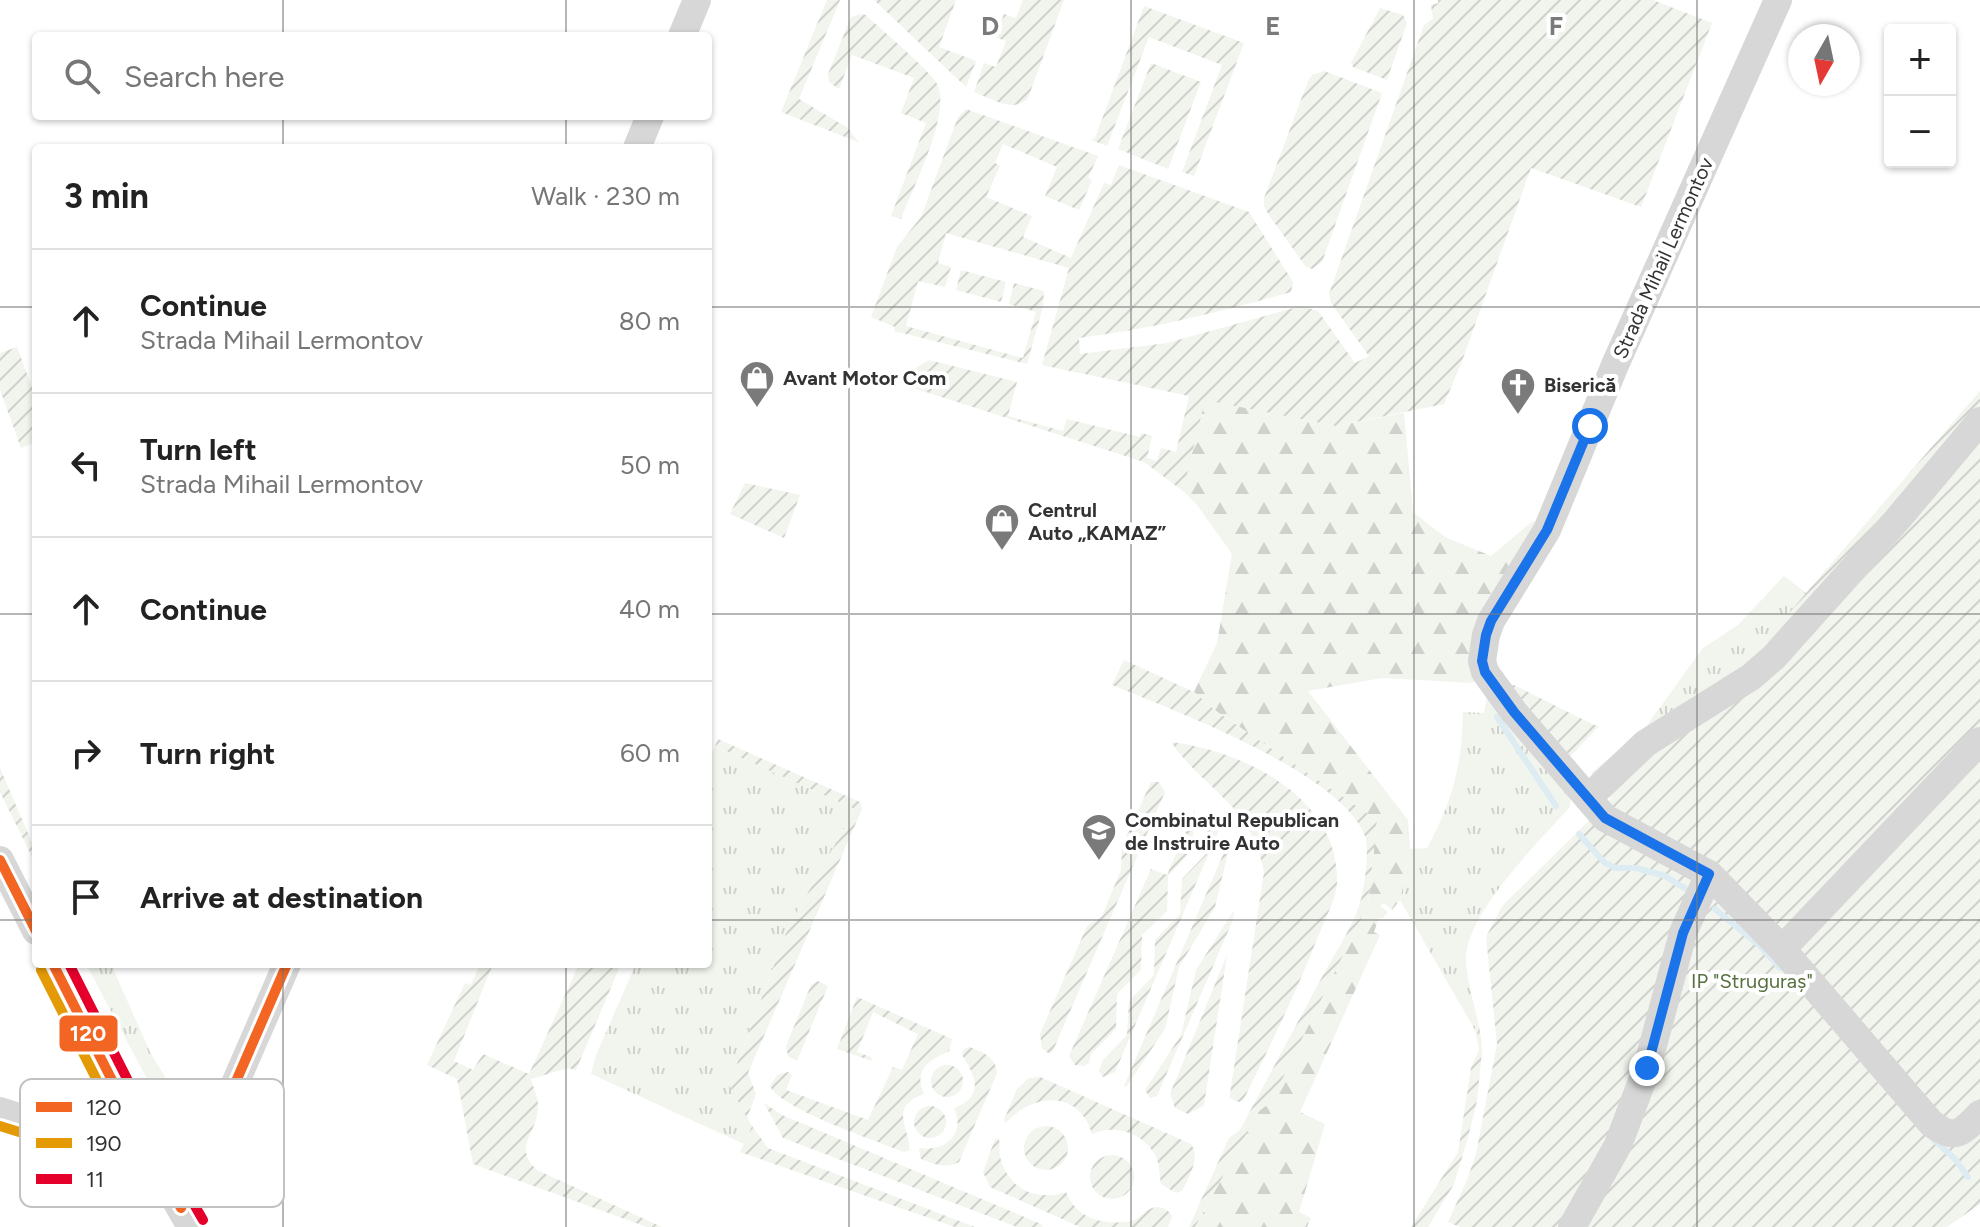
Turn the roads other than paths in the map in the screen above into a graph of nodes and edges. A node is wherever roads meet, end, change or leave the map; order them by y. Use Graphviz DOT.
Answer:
graph roads {
  1 [pos="697,0"];
  2 [pos="1778,0"];
  3 [pos="684,32"];
  4 [pos="648,120"];
  5 [pos="639,144"];
  6 [pos="1980,421"];
  7 [pos="1980,741"];
  8 [pos="1588,798"];
  9 [pos="0,860"];
  10 [pos="1709,874"];
  11 [pos="32,923"];
  12 [pos="1782,949"];
  13 [pos="55,968"];
  14 [pos="285,968"];
  15 [pos="111,1079"];
  16 [pos="241,1079"];
  17 [pos="0,1111"];
  18 [pos="1980,1114"];
  19 [pos="20,1117"];
  20 [pos="1572,1227"];
  1 -- 3 [label="street"];
  2 -- 8 [label="street, Strada Mihail Lermontov"];
  4 -- 5 [label="street"];
  6 -- 8 [label="street"];
  7 -- 12 [label="street"];
  8 -- 10 [label="street, Strada Mihail Lermontov"];
  9 -- 11 [label="street"];
  10 -- 12 [label="street, Strada Mihail Lermontov"];
  10 -- 20 [label="street"];
  12 -- 18 [label="street, Strada Mihail Lermontov"];
  13 -- 15 [label="street"];
  14 -- 16 [label="street"];
  17 -- 19 [label="street"];
}
